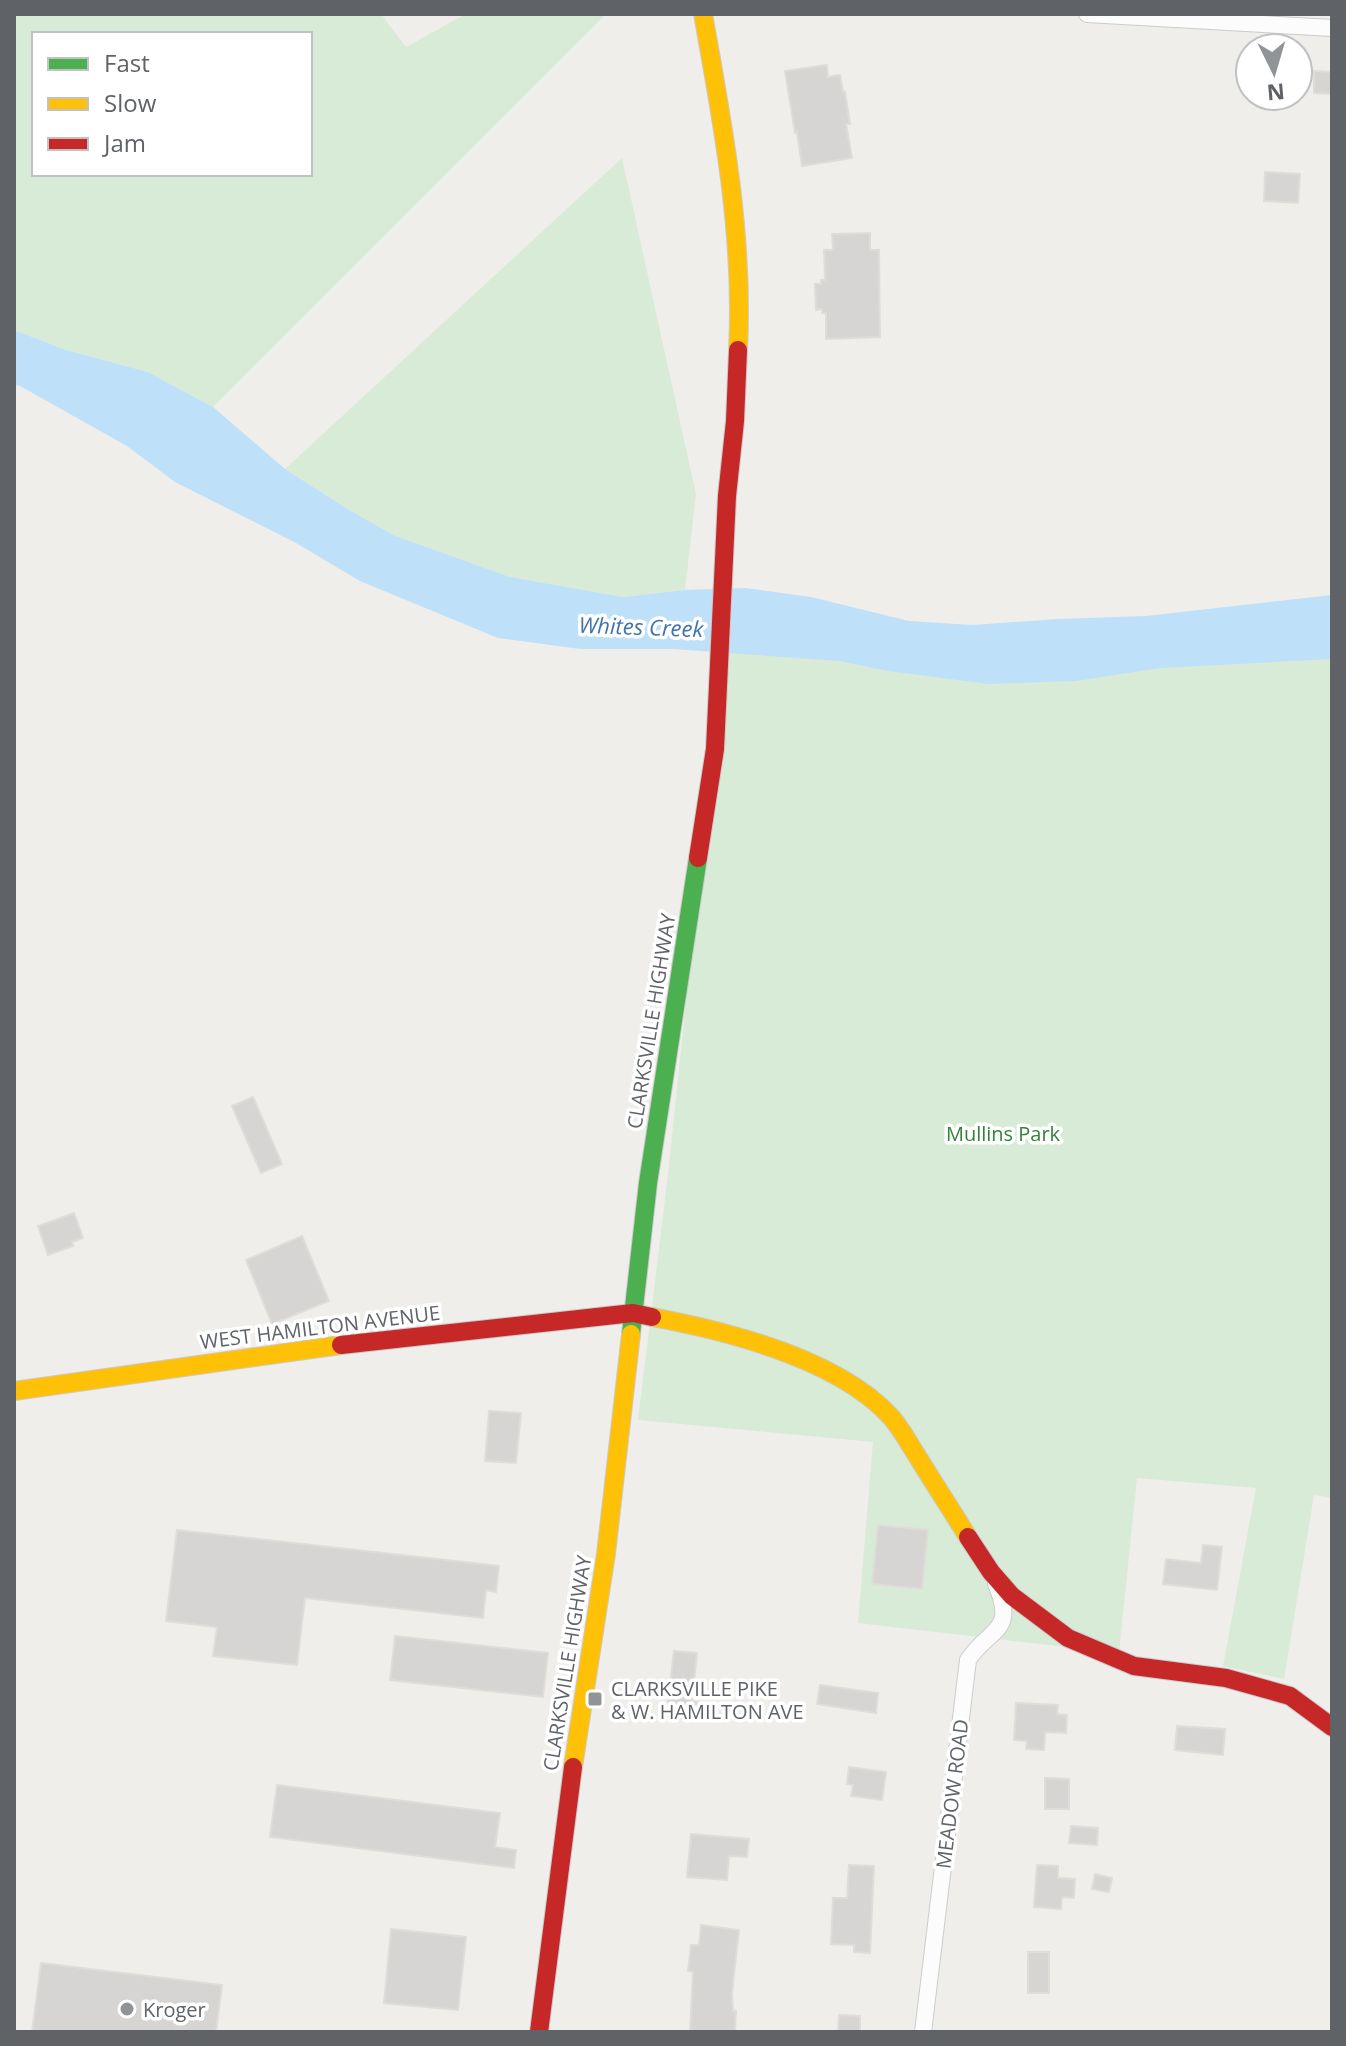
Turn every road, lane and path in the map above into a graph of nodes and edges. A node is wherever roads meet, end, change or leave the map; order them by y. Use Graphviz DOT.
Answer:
graph roads {
  1 [pos="703,14"];
  2 [pos="1087,14"];
  3 [pos="1332,28"];
  4 [pos="633,1313"];
  5 [pos="14,1391"];
  6 [pos="991,1572"];
  7 [pos="1332,1727"];
  8 [pos="539,2032"];
  9 [pos="923,2032"];
  1 -- 4 [label="main road, CLARKSVILLE HIGHWAY"];
  2 -- 3 [label="street"];
  4 -- 5 [label="main road, WEST HAMILTON AVENUE"];
  4 -- 6 [label="main road, WEST HAMILTON AVENUE"];
  4 -- 8 [label="main road, CLARKSVILLE HIGHWAY"];
  6 -- 7 [label="main road, WEST HAMILTON AVENUE"];
  6 -- 9 [label="street, MEADOW ROAD"];
}
